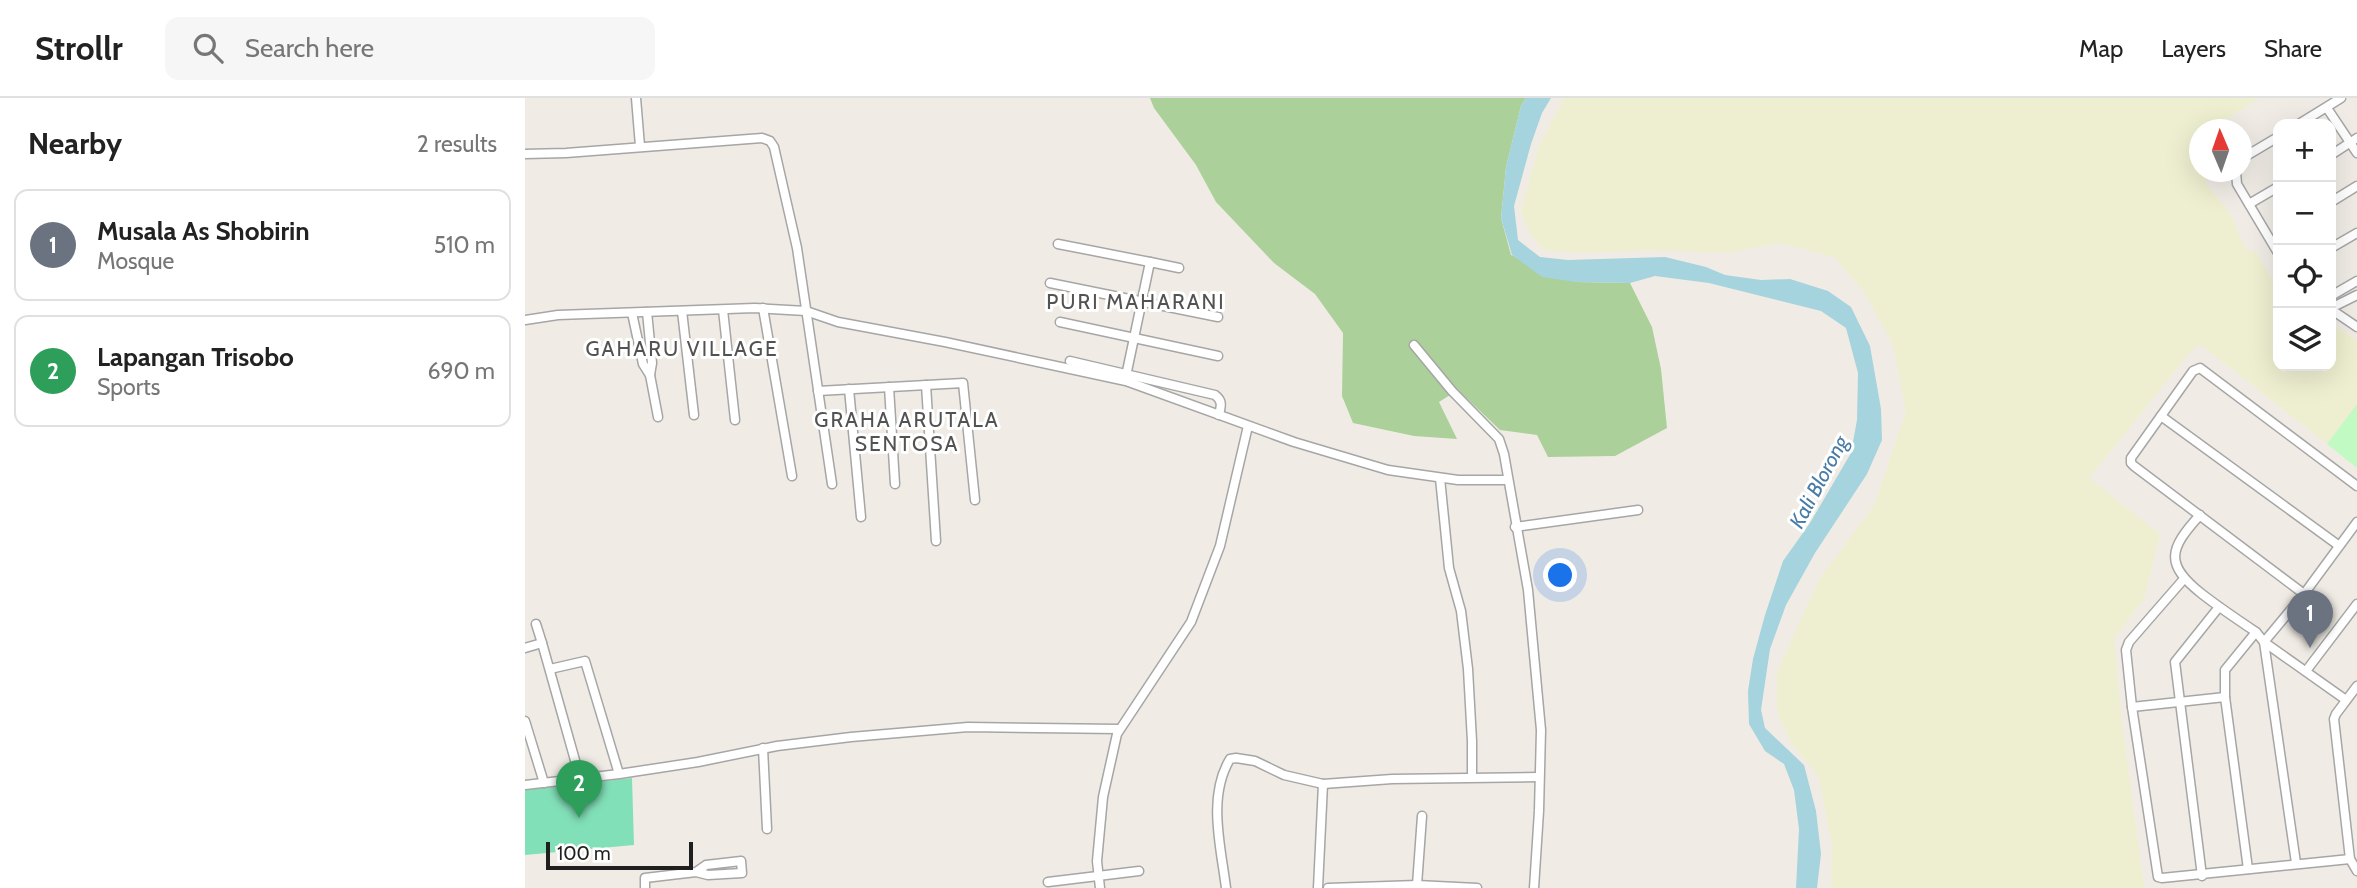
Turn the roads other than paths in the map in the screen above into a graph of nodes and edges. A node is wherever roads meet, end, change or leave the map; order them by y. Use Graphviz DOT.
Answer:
graph roads {
  1 [pos="636,98"];
  2 [pos="2341,98"];
  3 [pos="2327,108"];
  4 [pos="2308,119"];
  5 [pos="2273,140"];
  6 [pos="2354,140"];
  7 [pos="640,146"];
  8 [pos="2336,152"];
  9 [pos="525,153"];
  10 [pos="2252,153"];
  11 [pos="2357,153"];
  12 [pos="2237,182"];
  13 [pos="2357,186"];
  14 [pos="2273,190"];
  15 [pos="2336,199"];
  16 [pos="2249,204"];
  17 [pos="2357,233"];
  18 [pos="2273,237"];
  19 [pos="2270,239"];
  20 [pos="1058,244"];
  21 [pos="2273,245"];
  22 [pos="2336,245"];
  23 [pos="1150,262"];
  24 [pos="1179,268"];
  25 [pos="2357,281"];
  26 [pos="1050,283"];
  27 [pos="2336,293"];
  28 [pos="2357,295"];
  29 [pos="1141,300"];
  30 [pos="763,308"];
  31 [pos="2333,308"];
  32 [pos="723,310"];
  33 [pos="682,311"];
  34 [pos="806,311"];
  35 [pos="647,312"];
  36 [pos="2336,312"];
  37 [pos="632,313"];
  38 [pos="1218,317"];
  39 [pos="525,320"];
  40 [pos="1060,322"];
  41 [pos="2357,327"];
  42 [pos="1134,338"];
  43 [pos="1414,345"];
  44 [pos="1218,356"];
  45 [pos="1070,361"];
  46 [pos="650,375"];
  47 [pos="1126,376"];
  48 [pos="926,385"];
  49 [pos="889,387"];
  50 [pos="849,390"];
  51 [pos="818,391"];
  52 [pos="694,415"];
  53 [pos="1219,415"];
  54 [pos="2161,416"];
  55 [pos="658,417"];
  56 [pos="735,419"];
  57 [pos="1248,426"];
  58 [pos="792,476"];
  59 [pos="1440,478"];
  60 [pos="1508,480"];
  61 [pos="832,484"];
  62 [pos="895,484"];
  63 [pos="2357,486"];
  64 [pos="975,500"];
  65 [pos="1638,510"];
  66 [pos="2200,515"];
  67 [pos="861,517"];
  68 [pos="2357,522"];
  69 [pos="1515,527"];
  70 [pos="936,541"];
  71 [pos="2338,545"];
  72 [pos="2183,580"];
  73 [pos="2304,594"];
  74 [pos="2357,604"];
  75 [pos="2219,607"];
  76 [pos="536,624"];
  77 [pos="2256,632"];
  78 [pos="2265,642"];
  79 [pos="543,643"];
  80 [pos="525,648"];
  81 [pos="550,669"];
  82 [pos="2306,671"];
  83 [pos="2357,686"];
  84 [pos="2225,697"];
  85 [pos="2346,699"];
  86 [pos="2180,701"];
  87 [pos="2132,707"];
  88 [pos="525,721"];
  89 [pos="1119,729"];
  90 [pos="763,748"];
  91 [pos="619,774"];
  92 [pos="1472,776"];
  93 [pos="1539,777"];
  94 [pos="580,778"];
  95 [pos="544,783"];
  96 [pos="1323,784"];
  97 [pos="525,785"];
  98 [pos="1422,816"];
  99 [pos="767,829"];
  100 [pos="2350,859"];
  101 [pos="2296,863"];
  102 [pos="2248,869"];
  103 [pos="1139,871"];
  104 [pos="2357,871"];
  105 [pos="696,872"];
  106 [pos="1099,876"];
  107 [pos="2202,876"];
  108 [pos="1048,881"];
  109 [pos="1417,885"];
  110 [pos="645,888"];
  111 [pos="1100,888"];
  112 [pos="1226,888"];
  113 [pos="1318,888"];
  114 [pos="1328,888"];
  115 [pos="1478,888"];
  116 [pos="1534,888"];
  1 -- 7 [label="street"];
  2 -- 3 [label="street"];
  3 -- 4 [label="street"];
  3 -- 6 [label="street"];
  5 -- 10 [label="street"];
  6 -- 8 [label="street"];
  6 -- 11 [label="street"];
  7 -- 9 [label="street"];
  7 -- 34 [label="street"];
  12 -- 16 [label="street"];
  13 -- 15 [label="street"];
  14 -- 16 [label="street"];
  16 -- 19 [label="street"];
  17 -- 22 [label="street"];
  18 -- 19 [label="street"];
  19 -- 21 [label="street"];
  20 -- 23 [label="street"];
  23 -- 24 [label="street"];
  23 -- 29 [label="street"];
  25 -- 27 [label="street"];
  26 -- 29 [label="street"];
  28 -- 31 [label="street"];
  29 -- 38 [label="street"];
  29 -- 42 [label="street"];
  30 -- 32 [label="street"];
  30 -- 34 [label="street"];
  30 -- 58 [label="street"];
  32 -- 33 [label="street"];
  32 -- 56 [label="street"];
  33 -- 35 [label="street"];
  33 -- 52 [label="street"];
  34 -- 51 [label="street"];
  34 -- 53 [label="street"];
  35 -- 37 [label="street"];
  35 -- 46 [label="street"];
  36 -- 41 [label="street"];
  37 -- 39 [label="street"];
  37 -- 46 [label="street"];
  40 -- 42 [label="street"];
  42 -- 44 [label="street"];
  42 -- 47 [label="street"];
  43 -- 60 [label="street"];
  45 -- 47 [label="street"];
  46 -- 55 [label="street"];
  47 -- 53 [label="street"];
  48 -- 49 [label="street"];
  48 -- 64 [label="street"];
  48 -- 70 [label="street"];
  49 -- 50 [label="street"];
  49 -- 62 [label="street"];
  50 -- 51 [label="street"];
  50 -- 67 [label="street"];
  51 -- 61 [label="street"];
  53 -- 57 [label="street"];
  54 -- 63 [label="street"];
  54 -- 66 [label="street"];
  54 -- 71 [label="street"];
  57 -- 59 [label="street"];
  57 -- 89 [label="street"];
  59 -- 60 [label="street"];
  59 -- 92 [label="street"];
  60 -- 69 [label="street"];
  65 -- 69 [label="street"];
  66 -- 72 [label="street"];
  66 -- 73 [label="street"];
  68 -- 71 [label="street"];
  69 -- 93 [label="street"];
  71 -- 73 [label="street"];
  72 -- 75 [label="street"];
  72 -- 87 [label="street"];
  73 -- 78 [label="street"];
  74 -- 82 [label="street"];
  75 -- 77 [label="street"];
  75 -- 86 [label="street"];
  76 -- 79 [label="street"];
  77 -- 78 [label="street"];
  77 -- 84 [label="street"];
  78 -- 82 [label="street"];
  78 -- 101 [label="street"];
  79 -- 80 [label="street"];
  79 -- 81 [label="street"];
  81 -- 91 [label="street"];
  81 -- 94 [label="street"];
  82 -- 85 [label="street"];
  83 -- 85 [label="street"];
  84 -- 86 [label="street"];
  84 -- 102 [label="street"];
  85 -- 100 [label="street"];
  86 -- 87 [label="street"];
  86 -- 107 [label="street"];
  87 -- 107 [label="street"];
  88 -- 95 [label="street"];
  89 -- 90 [label="street"];
  89 -- 106 [label="street"];
  90 -- 91 [label="street"];
  90 -- 99 [label="street"];
  91 -- 94 [label="street"];
  92 -- 93 [label="street"];
  92 -- 96 [label="street"];
  93 -- 116 [label="street"];
  94 -- 95 [label="street"];
  95 -- 97 [label="street"];
  96 -- 112 [label="street"];
  96 -- 113 [label="street"];
  98 -- 109 [label="street"];
  100 -- 101 [label="street"];
  100 -- 104 [label="street"];
  101 -- 102 [label="street"];
  102 -- 107 [label="street"];
  103 -- 106 [label="street"];
  105 -- 105 [label="street"];
  105 -- 110 [label="street"];
  106 -- 108 [label="street"];
  106 -- 111 [label="street"];
  109 -- 114 [label="street"];
  109 -- 115 [label="street"];
}
